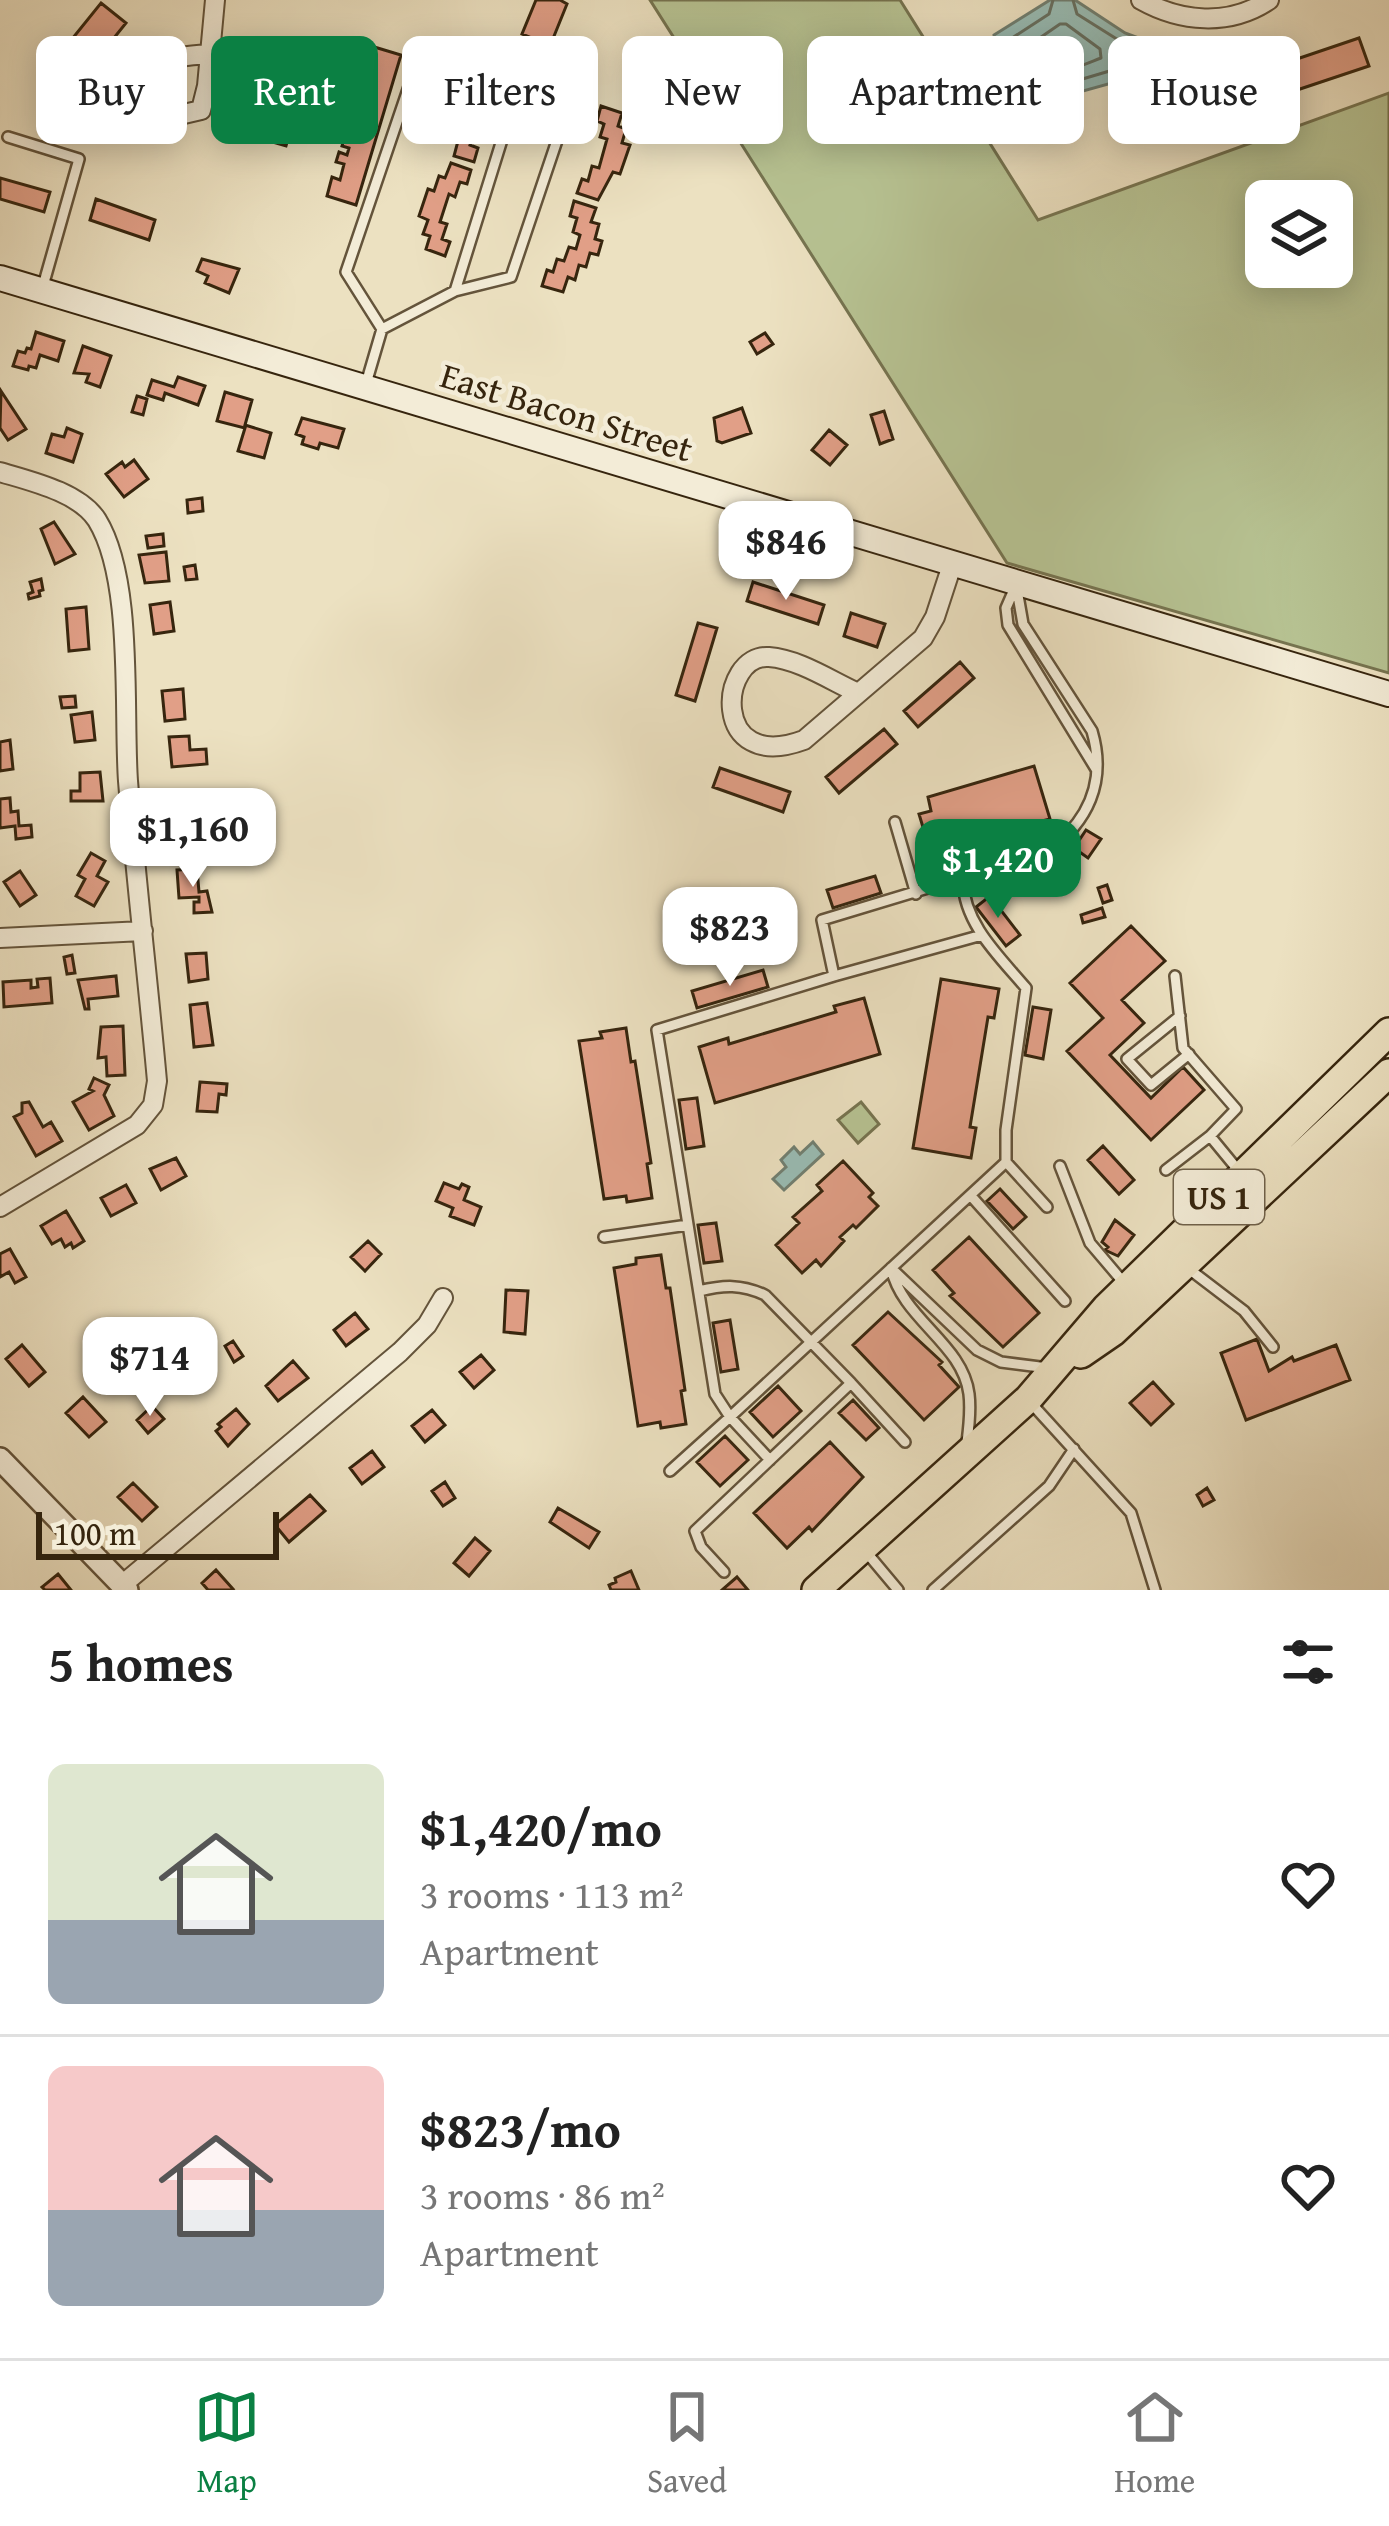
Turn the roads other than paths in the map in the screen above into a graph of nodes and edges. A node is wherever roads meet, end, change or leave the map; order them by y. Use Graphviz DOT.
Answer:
graph roads {
  1 [pos="214,0"];
  2 [pos="1141,0"];
  3 [pos="1269,0"];
  4 [pos="209,54"];
  5 [pos="402,107"];
  6 [pos="8,137"];
  7 [pos="501,144"];
  8 [pos="556,144"];
  9 [pos="0,278"];
  10 [pos="455,290"];
  11 [pos="42,291"];
  12 [pos="382,329"];
  13 [pos="365,387"];
  14 [pos="0,472"];
  15 [pos="952,565"];
  16 [pos="1016,584"];
  17 [pos="856,692"];
  18 [pos="1389,694"];
  19 [pos="895,822"];
  20 [pos="964,881"];
  21 [pos="916,894"];
  22 [pos="143,931"];
  23 [pos="982,935"];
  24 [pos="0,938"];
  25 [pos="834,976"];
  26 [pos="1175,976"];
  27 [pos="1180,1016"];
  28 [pos="1389,1032"];
  29 [pos="1189,1054"];
  30 [pos="1389,1073"];
  31 [pos="1210,1136"];
  32 [pos="1006,1162"];
  33 [pos="1060,1166"];
  34 [pos="1166,1170"];
  35 [pos="1242,1174"];
  36 [pos="971,1196"];
  37 [pos="0,1207"];
  38 [pos="1047,1207"];
  39 [pos="688,1225"];
  40 [pos="604,1237"];
  41 [pos="1184,1265"];
  42 [pos="891,1268"];
  43 [pos="1128,1286"];
  44 [pos="699,1291"];
  45 [pos="443,1298"];
  46 [pos="1065,1301"];
  47 [pos="812,1341"];
  48 [pos="1273,1347"];
  49 [pos="1056,1369"];
  50 [pos="851,1383"];
  51 [pos="1028,1399"];
  52 [pos="730,1417"];
  53 [pos="904,1442"];
  54 [pos="1075,1449"];
  55 [pos="966,1452"];
  56 [pos="0,1459"];
  57 [pos="770,1460"];
  58 [pos="670,1471"];
  59 [pos="862,1547"];
  60 [pos="724,1572"];
  61 [pos="125,1588"];
  62 [pos="816,1590"];
  63 [pos="898,1590"];
  64 [pos="933,1590"];
  65 [pos="1155,1590"];
  1 -- 4 [label="street"];
  2 -- 3 [label="street"];
  5 -- 12 [label="lane"];
  6 -- 11 [label="lane"];
  7 -- 10 [label="lane"];
  8 -- 10 [label="lane"];
  9 -- 11 [label="main road, East Bacon Street"];
  10 -- 12 [label="lane"];
  11 -- 13 [label="main road, East Bacon Street"];
  12 -- 13 [label="lane"];
  13 -- 15 [label="main road, East Bacon Street"];
  14 -- 22 [label="street"];
  15 -- 16 [label="main road, East Bacon Street"];
  15 -- 17 [label="street"];
  16 -- 18 [label="main road, East Bacon Street"];
  16 -- 20 [label="lane"];
  17 -- 17 [label="street"];
  19 -- 21 [label="lane"];
  20 -- 21 [label="lane"];
  20 -- 23 [label="lane"];
  21 -- 25 [label="lane"];
  22 -- 24 [label="street"];
  22 -- 37 [label="street"];
  23 -- 25 [label="lane"];
  23 -- 32 [label="lane"];
  25 -- 39 [label="lane"];
  26 -- 27 [label="lane"];
  27 -- 29 [label="lane"];
  27 -- 29 [label="lane"];
  28 -- 35 [label="main road, US 1"];
  29 -- 31 [label="lane"];
  30 -- 41 [label="main road, US 1"];
  31 -- 34 [label="lane"];
  31 -- 35 [label="lane"];
  32 -- 36 [label="lane"];
  32 -- 38 [label="lane"];
  33 -- 43 [label="lane"];
  35 -- 43 [label="main road, US 1"];
  36 -- 42 [label="lane"];
  36 -- 46 [label="lane"];
  39 -- 40 [label="lane"];
  39 -- 44 [label="lane"];
  41 -- 48 [label="lane"];
  41 -- 49 [label="main road, US 1"];
  42 -- 47 [label="lane"];
  42 -- 49 [label="lane"];
  42 -- 55 [label="lane"];
  43 -- 49 [label="main road, US 1"];
  44 -- 47 [label="lane"];
  44 -- 52 [label="lane"];
  45 -- 61 [label="street"];
  47 -- 50 [label="lane"];
  47 -- 52 [label="lane"];
  49 -- 51 [label="main road, US 1"];
  50 -- 53 [label="lane"];
  50 -- 57 [label="lane"];
  51 -- 54 [label="lane"];
  51 -- 55 [label="main road, US 1"];
  52 -- 57 [label="lane"];
  52 -- 58 [label="lane"];
  54 -- 64 [label="lane"];
  54 -- 65 [label="lane"];
  55 -- 59 [label="main road, US 1"];
  56 -- 61 [label="street"];
  57 -- 60 [label="lane"];
  59 -- 62 [label="main road, US 1"];
  59 -- 63 [label="lane"];
}
